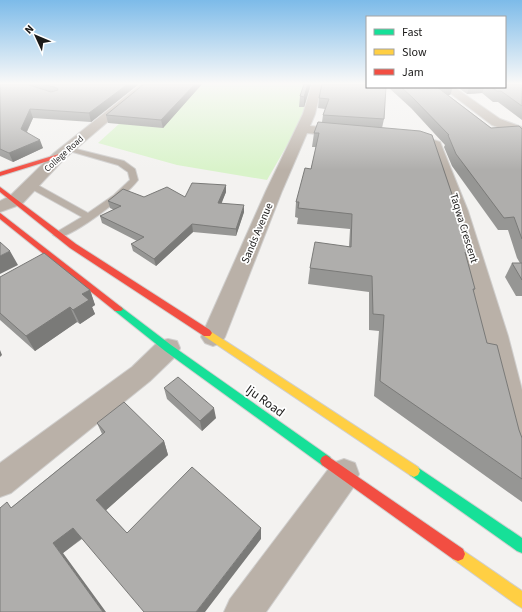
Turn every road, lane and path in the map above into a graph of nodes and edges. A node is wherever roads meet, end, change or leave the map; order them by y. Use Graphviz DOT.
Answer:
graph roads {
  1 [pos="112,113"];
  2 [pos="309,113"];
  3 [pos="483,113"];
  4 [pos="301,129"];
  5 [pos="521,131"];
  6 [pos="364,135"];
  7 [pos="387,137"];
  8 [pos="63,152"];
  9 [pos="0,174"];
  10 [pos="31,185"];
  11 [pos="0,189"];
  12 [pos="16,200"];
  13 [pos="0,207"];
  14 [pos="0,215"];
  15 [pos="88,217"];
  16 [pos="58,235"];
  17 [pos="52,257"];
  18 [pos="33,268"];
  19 [pos="213,336"];
  20 [pos="168,348"];
  21 [pos="522,444"];
  22 [pos="344,474"];
  23 [pos="0,482"];
  24 [pos="522,546"];
  25 [pos="522,600"];
  26 [pos="243,612"];
  1 -- 8 [label="street, College Road"];
  2 -- 4 [label="street, Sands Avenue"];
  3 -- 5 [label="street"];
  4 -- 6 [label="street"];
  4 -- 19 [label="street, Sands Avenue"];
  7 -- 21 [label="street, Taqwa Crescent"];
  8 -- 9 [label="main road"];
  8 -- 10 [label="street, College Road"];
  8 -- 15 [label="lane"];
  10 -- 12 [label="street, College Road"];
  10 -- 15 [label="lane"];
  11 -- 12 [label="main road, Iju Road"];
  12 -- 13 [label="street, College Road"];
  12 -- 16 [label="main road, Iju Road"];
  14 -- 17 [label="main road, Iju Road"];
  15 -- 16 [label="lane"];
  16 -- 19 [label="main road, Iju Road"];
  17 -- 18 [label="street"];
  17 -- 20 [label="main road, Iju Road"];
  19 -- 24 [label="main road, Iju Road"];
  20 -- 22 [label="main road, Iju Road"];
  20 -- 23 [label="street"];
  22 -- 25 [label="main road, Iju Road"];
  22 -- 26 [label="street"];
}
